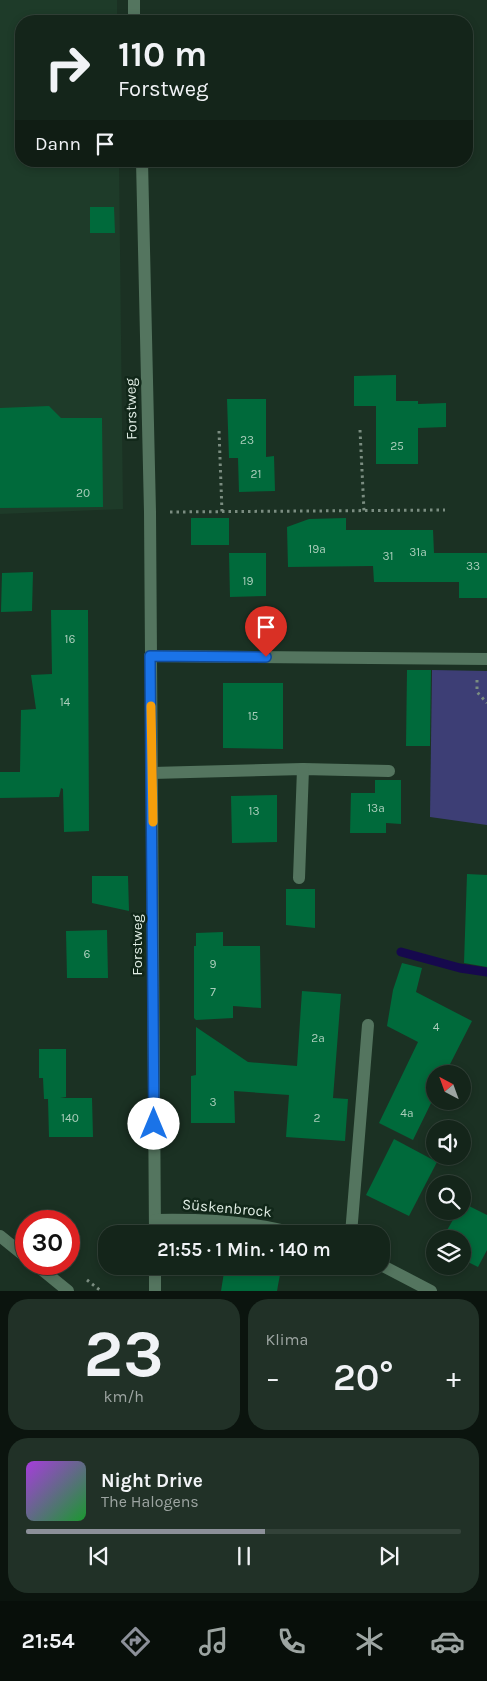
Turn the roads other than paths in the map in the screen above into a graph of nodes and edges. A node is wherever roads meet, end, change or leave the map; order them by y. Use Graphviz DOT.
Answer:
graph roads {
  1 [pos="134,0"];
  2 [pos="134,15"];
  3 [pos="142,167"];
  4 [pos="150,656"];
  5 [pos="487,659"];
  6 [pos="303,769"];
  7 [pos="389,771"];
  8 [pos="152,773"];
  9 [pos="299,878"];
  10 [pos="368,1025"];
  11 [pos="155,1220"];
  12 [pos="155,1225"];
  13 [pos="258,1225"];
  14 [pos="352,1225"];
  15 [pos="0,1236"];
  16 [pos="15,1248"];
  17 [pos="390,1270"];
  18 [pos="48,1275"];
  19 [pos="155,1275"];
  20 [pos="68,1291"];
  21 [pos="155,1291"];
  22 [pos="430,1291"];
  1 -- 2 [label="street"];
  3 -- 4 [label="street, Forstweg"];
  4 -- 5 [label="street"];
  4 -- 8 [label="street, Forstweg"];
  6 -- 7 [label="street"];
  6 -- 8 [label="street"];
  6 -- 9 [label="street"];
  8 -- 11 [label="street, Forstweg"];
  10 -- 14 [label="street"];
  11 -- 12 [label="street, Forstweg"];
  11 -- 13 [label="street, Süskenbrock"];
  15 -- 16 [label="street"];
  17 -- 22 [label="street"];
  18 -- 20 [label="street"];
  19 -- 21 [label="street"];
}
